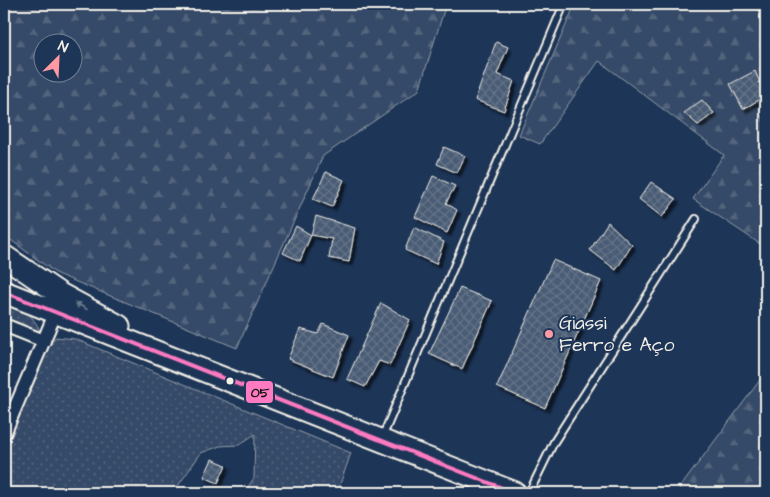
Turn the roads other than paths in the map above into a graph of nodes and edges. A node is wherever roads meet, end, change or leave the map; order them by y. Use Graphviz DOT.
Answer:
graph roads {
  1 [pos="564,4"];
  2 [pos="696,219"];
  3 [pos="4,256"];
  4 [pos="4,292"];
  5 [pos="55,314"];
  6 [pos="4,325"];
  7 [pos="44,341"];
  8 [pos="201,371"];
  9 [pos="4,434"];
  10 [pos="381,441"];
  11 [pos="515,493"];
  12 [pos="529,493"];
  1 -- 10 [label="lane"];
  2 -- 12 [label="lane"];
  8 -- 3 [label="highway, one-way"];
  4 -- 5 [label="highway"];
  5 -- 7 [label="street"];
  5 -- 8 [label="highway"];
  6 -- 7 [label="street"];
  7 -- 9 [label="street"];
  8 -- 10 [label="highway"];
  10 -- 11 [label="highway"];
}
